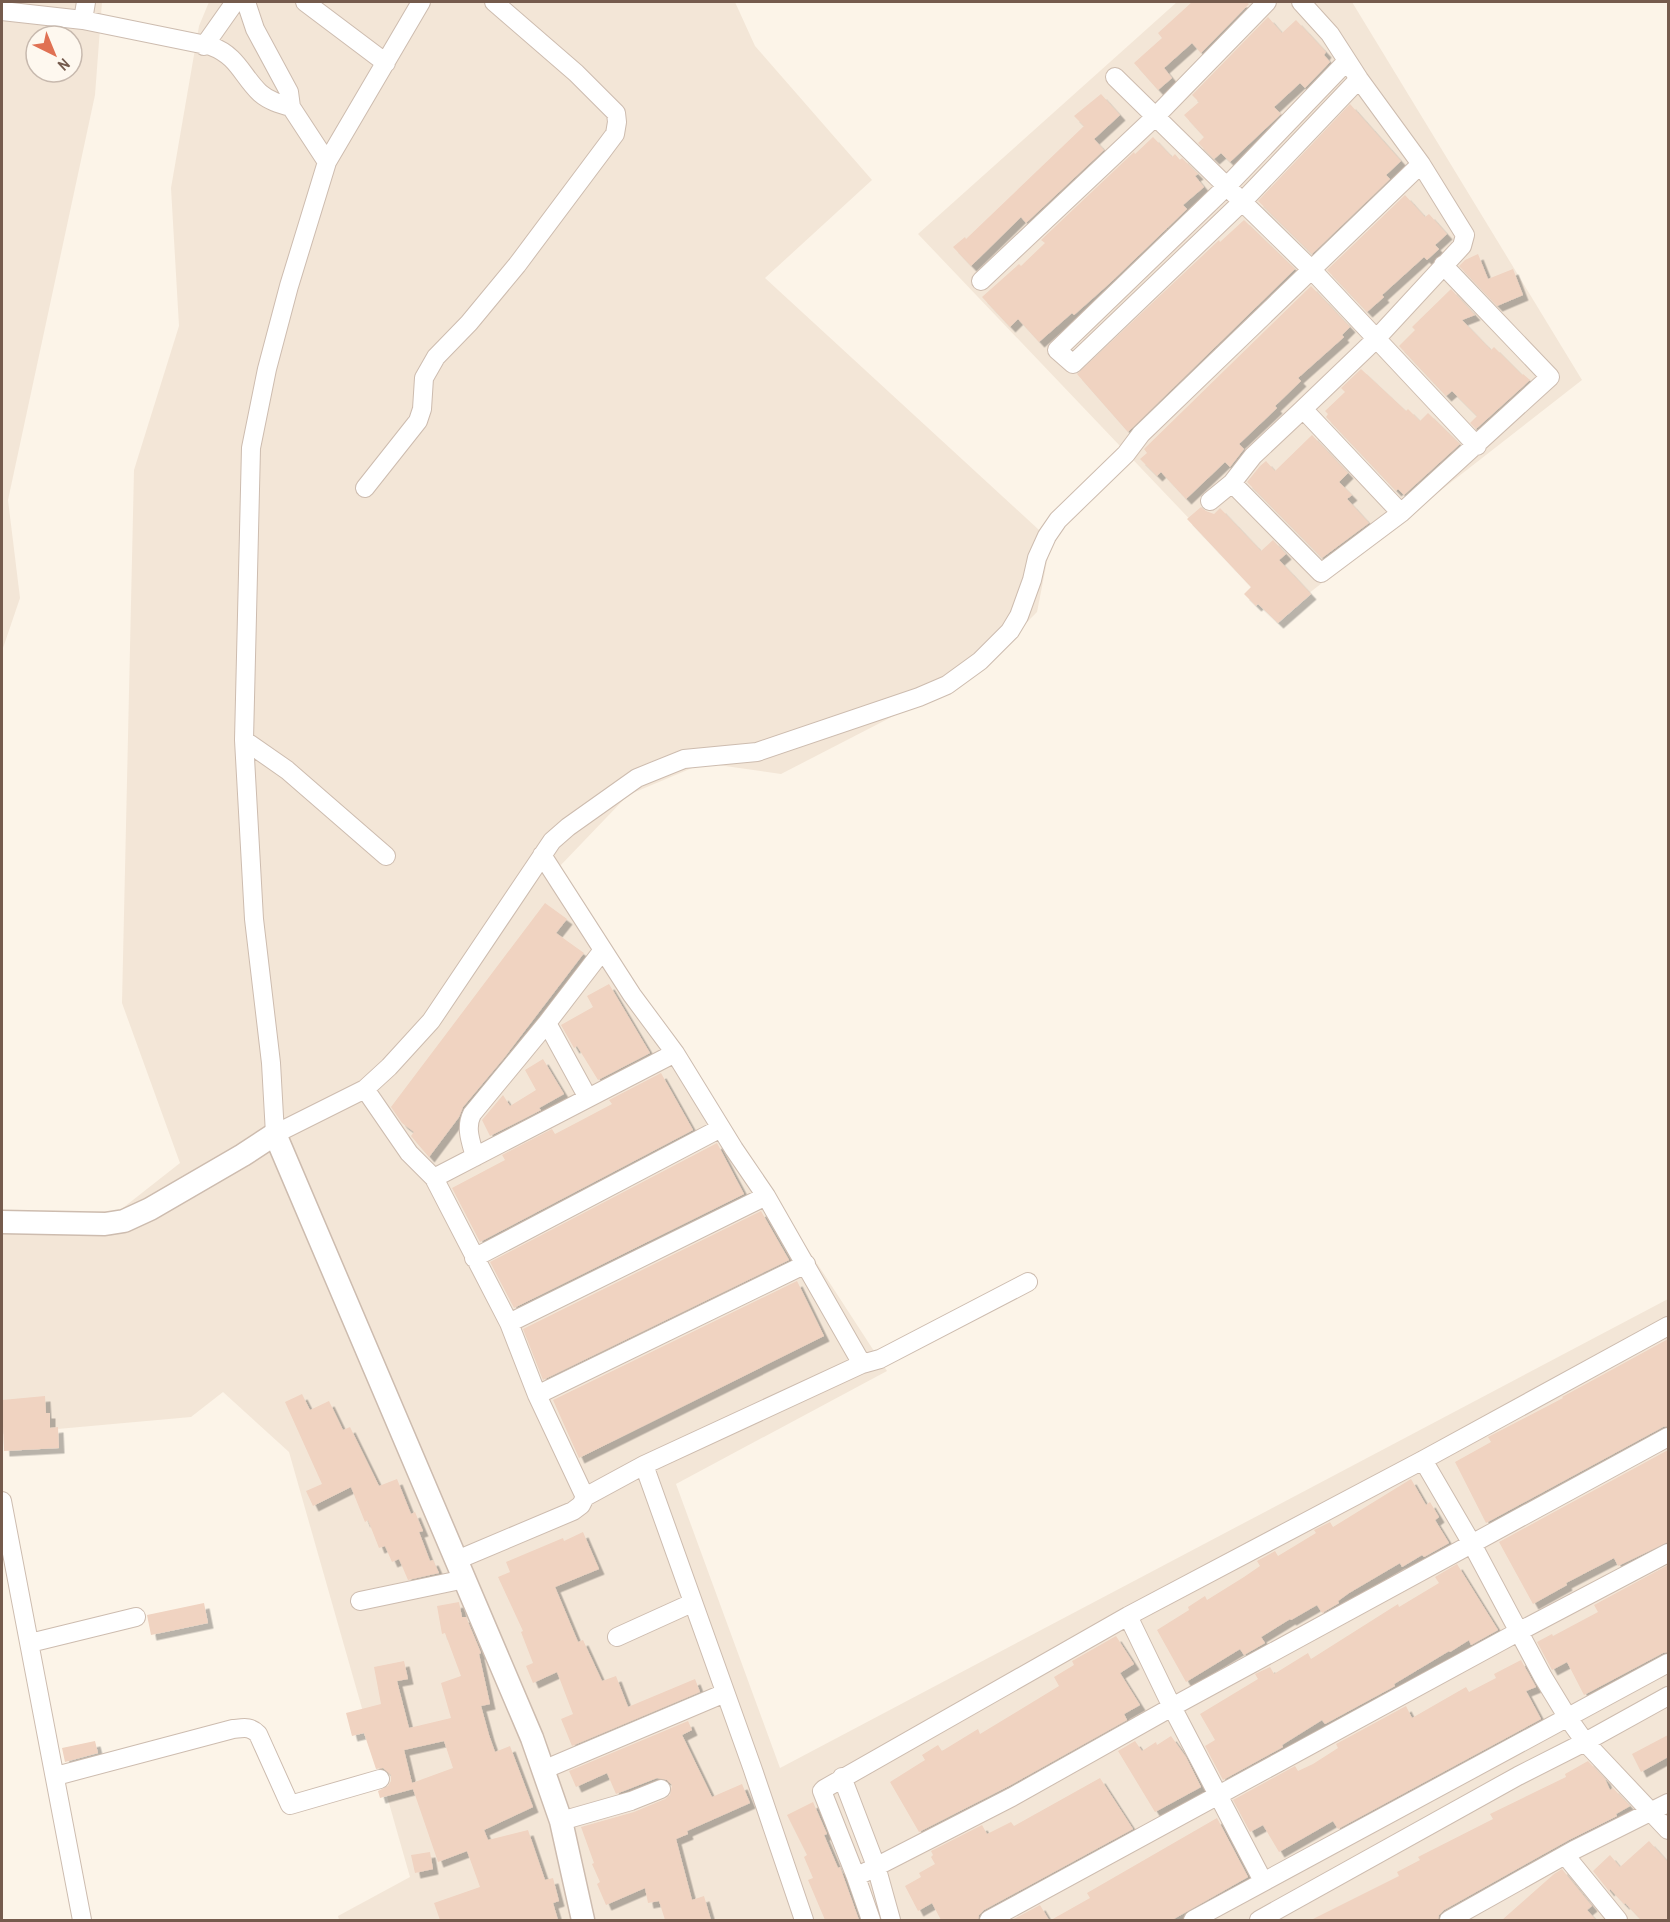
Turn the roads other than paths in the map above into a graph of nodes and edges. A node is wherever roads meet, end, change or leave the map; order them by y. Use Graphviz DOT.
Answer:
graph roads {
  1 [pos="86,2"];
  2 [pos="235,2"];
  3 [pos="246,2"];
  4 [pos="305,2"];
  5 [pos="421,2"];
  6 [pos="494,2"];
  7 [pos="1267,2"];
  8 [pos="1300,2"];
  9 [pos="2,11"];
  10 [pos="83,20"];
  11 [pos="204,46"];
  12 [pos="1347,60"];
  13 [pos="386,63"];
  14 [pos="1115,77"];
  15 [pos="1359,79"];
  16 [pos="291,107"];
  17 [pos="1156,116"];
  18 [pos="327,162"];
  19 [pos="1421,164"];
  20 [pos="1228,185"];
  21 [pos="1243,201"];
  22 [pos="1443,265"];
  23 [pos="1311,269"];
  24 [pos="981,281"];
  25 [pos="1376,339"];
  26 [pos="1303,409"];
  27 [pos="1477,446"];
  28 [pos="1232,483"];
  29 [pos="365,488"];
  30 [pos="1210,501"];
  31 [pos="1401,513"];
  32 [pos="244,740"];
  33 [pos="542,855"];
  34 [pos="386,856"];
  35 [pos="603,950"];
  36 [pos="547,1023"];
  37 [pos="675,1053"];
  38 [pos="365,1089"];
  39 [pos="588,1098"];
  40 [pos="721,1128"];
  41 [pos="275,1134"];
  42 [pos="475,1157"];
  43 [pos="434,1178"];
  44 [pos="766,1196"];
  45 [pos="2,1222"];
  46 [pos="474,1258"];
  47 [pos="806,1264"];
  48 [pos="1028,1282"];
  49 [pos="509,1323"];
  50 [pos="1668,1326"];
  51 [pos="862,1364"];
  52 [pos="537,1395"];
  53 [pos="1668,1437"];
  54 [pos="1423,1460"];
  55 [pos="644,1465"];
  56 [pos="585,1497"];
  57 [pos="2,1501"];
  58 [pos="1472,1544"];
  59 [pos="1668,1553"];
  60 [pos="461,1569"];
  61 [pos="360,1601"];
  62 [pos="692,1603"];
  63 [pos="1128,1616"];
  64 [pos="136,1617"];
  65 [pos="1518,1632"];
  66 [pos="617,1637"];
  67 [pos="30,1643"];
  68 [pos="1668,1664"];
  69 [pos="725,1693"];
  70 [pos="1668,1696"];
  71 [pos="1172,1707"];
  72 [pos="1568,1718"];
  73 [pos="1585,1742"];
  74 [pos="543,1770"];
  75 [pos="56,1776"];
  76 [pos="842,1777"];
  77 [pos="380,1779"];
  78 [pos="662,1789"];
  79 [pos="1218,1795"];
  80 [pos="1668,1803"];
  81 [pos="1652,1811"];
  82 [pos="561,1821"];
  83 [pos="1668,1830"];
  84 [pos="1565,1855"];
  85 [pos="876,1866"];
  86 [pos="856,1877"];
  87 [pos="1263,1881"];
  88 [pos="1479,1914"];
  89 [pos="82,1920"];
  90 [pos="583,1920"];
  91 [pos="804,1920"];
  92 [pos="871,1920"];
  93 [pos="891,1920"];
  94 [pos="989,1920"];
  95 [pos="1193,1920"];
  96 [pos="1259,1920"];
  97 [pos="1449,1920"];
  98 [pos="1618,1920"];
  1 -- 10 [label="street"];
  2 -- 11 [label="street"];
  3 -- 16 [label="street"];
  4 -- 13 [label="street"];
  5 -- 13 [label="street"];
  6 -- 29 [label="street"];
  7 -- 17 [label="street"];
  8 -- 12 [label="street"];
  9 -- 10 [label="street"];
  10 -- 11 [label="street"];
  11 -- 16 [label="street"];
  12 -- 15 [label="street"];
  12 -- 20 [label="street"];
  13 -- 18 [label="street"];
  14 -- 17 [label="street"];
  15 -- 19 [label="street"];
  15 -- 21 [label="street"];
  16 -- 18 [label="street"];
  17 -- 20 [label="street"];
  17 -- 24 [label="street"];
  18 -- 32 [label="street"];
  19 -- 22 [label="street"];
  19 -- 23 [label="street"];
  20 -- 21 [label="street"];
  20 -- 21 [label="street"];
  21 -- 23 [label="street"];
  22 -- 25 [label="street"];
  22 -- 27 [label="street"];
  23 -- 25 [label="street"];
  23 -- 33 [label="street"];
  25 -- 26 [label="street"];
  25 -- 27 [label="street"];
  26 -- 28 [label="street"];
  26 -- 31 [label="street"];
  27 -- 31 [label="street"];
  28 -- 30 [label="street"];
  28 -- 31 [label="street"];
  32 -- 34 [label="street"];
  32 -- 41 [label="street"];
  33 -- 35 [label="street"];
  33 -- 38 [label="street"];
  35 -- 36 [label="street"];
  35 -- 37 [label="street"];
  36 -- 39 [label="street"];
  36 -- 42 [label="street"];
  37 -- 39 [label="street"];
  37 -- 40 [label="street"];
  38 -- 41 [label="street"];
  38 -- 43 [label="street"];
  39 -- 42 [label="street"];
  40 -- 44 [label="street"];
  40 -- 46 [label="street"];
  41 -- 45 [label="street"];
  41 -- 60 [label="street"];
  42 -- 43 [label="street"];
  43 -- 46 [label="street"];
  44 -- 47 [label="street"];
  44 -- 49 [label="street"];
  46 -- 49 [label="street"];
  47 -- 51 [label="street"];
  47 -- 52 [label="street"];
  48 -- 51 [label="street"];
  49 -- 52 [label="street"];
  50 -- 54 [label="street"];
  51 -- 55 [label="street"];
  52 -- 56 [label="street"];
  53 -- 58 [label="street"];
  54 -- 58 [label="street"];
  54 -- 63 [label="street"];
  55 -- 56 [label="street"];
  55 -- 62 [label="street"];
  56 -- 60 [label="street"];
  57 -- 67 [label="street"];
  58 -- 65 [label="street"];
  58 -- 71 [label="street"];
  59 -- 65 [label="street"];
  60 -- 61 [label="street"];
  60 -- 74 [label="street"];
  62 -- 66 [label="street"];
  62 -- 69 [label="street"];
  63 -- 71 [label="street"];
  63 -- 76 [label="street"];
  64 -- 67 [label="street"];
  65 -- 72 [label="street"];
  65 -- 79 [label="street"];
  67 -- 75 [label="street"];
  68 -- 72 [label="street"];
  69 -- 74 [label="street"];
  69 -- 91 [label="street"];
  70 -- 73 [label="street"];
  71 -- 79 [label="street"];
  71 -- 85 [label="street"];
  72 -- 73 [label="street"];
  72 -- 87 [label="street"];
  73 -- 81 [label="street"];
  73 -- 96 [label="street"];
  74 -- 82 [label="street"];
  75 -- 77 [label="street"];
  75 -- 89 [label="street"];
  76 -- 85 [label="street"];
  76 -- 86 [label="street"];
  78 -- 82 [label="street"];
  79 -- 87 [label="street"];
  79 -- 94 [label="street"];
  80 -- 81 [label="street"];
  81 -- 83 [label="street"];
  81 -- 84 [label="street"];
  82 -- 90 [label="street"];
  84 -- 88 [label="street"];
  84 -- 98 [label="street"];
  85 -- 86 [label="street"];
  85 -- 93 [label="street"];
  86 -- 92 [label="street"];
  87 -- 95 [label="street"];
  88 -- 97 [label="street"];
}
